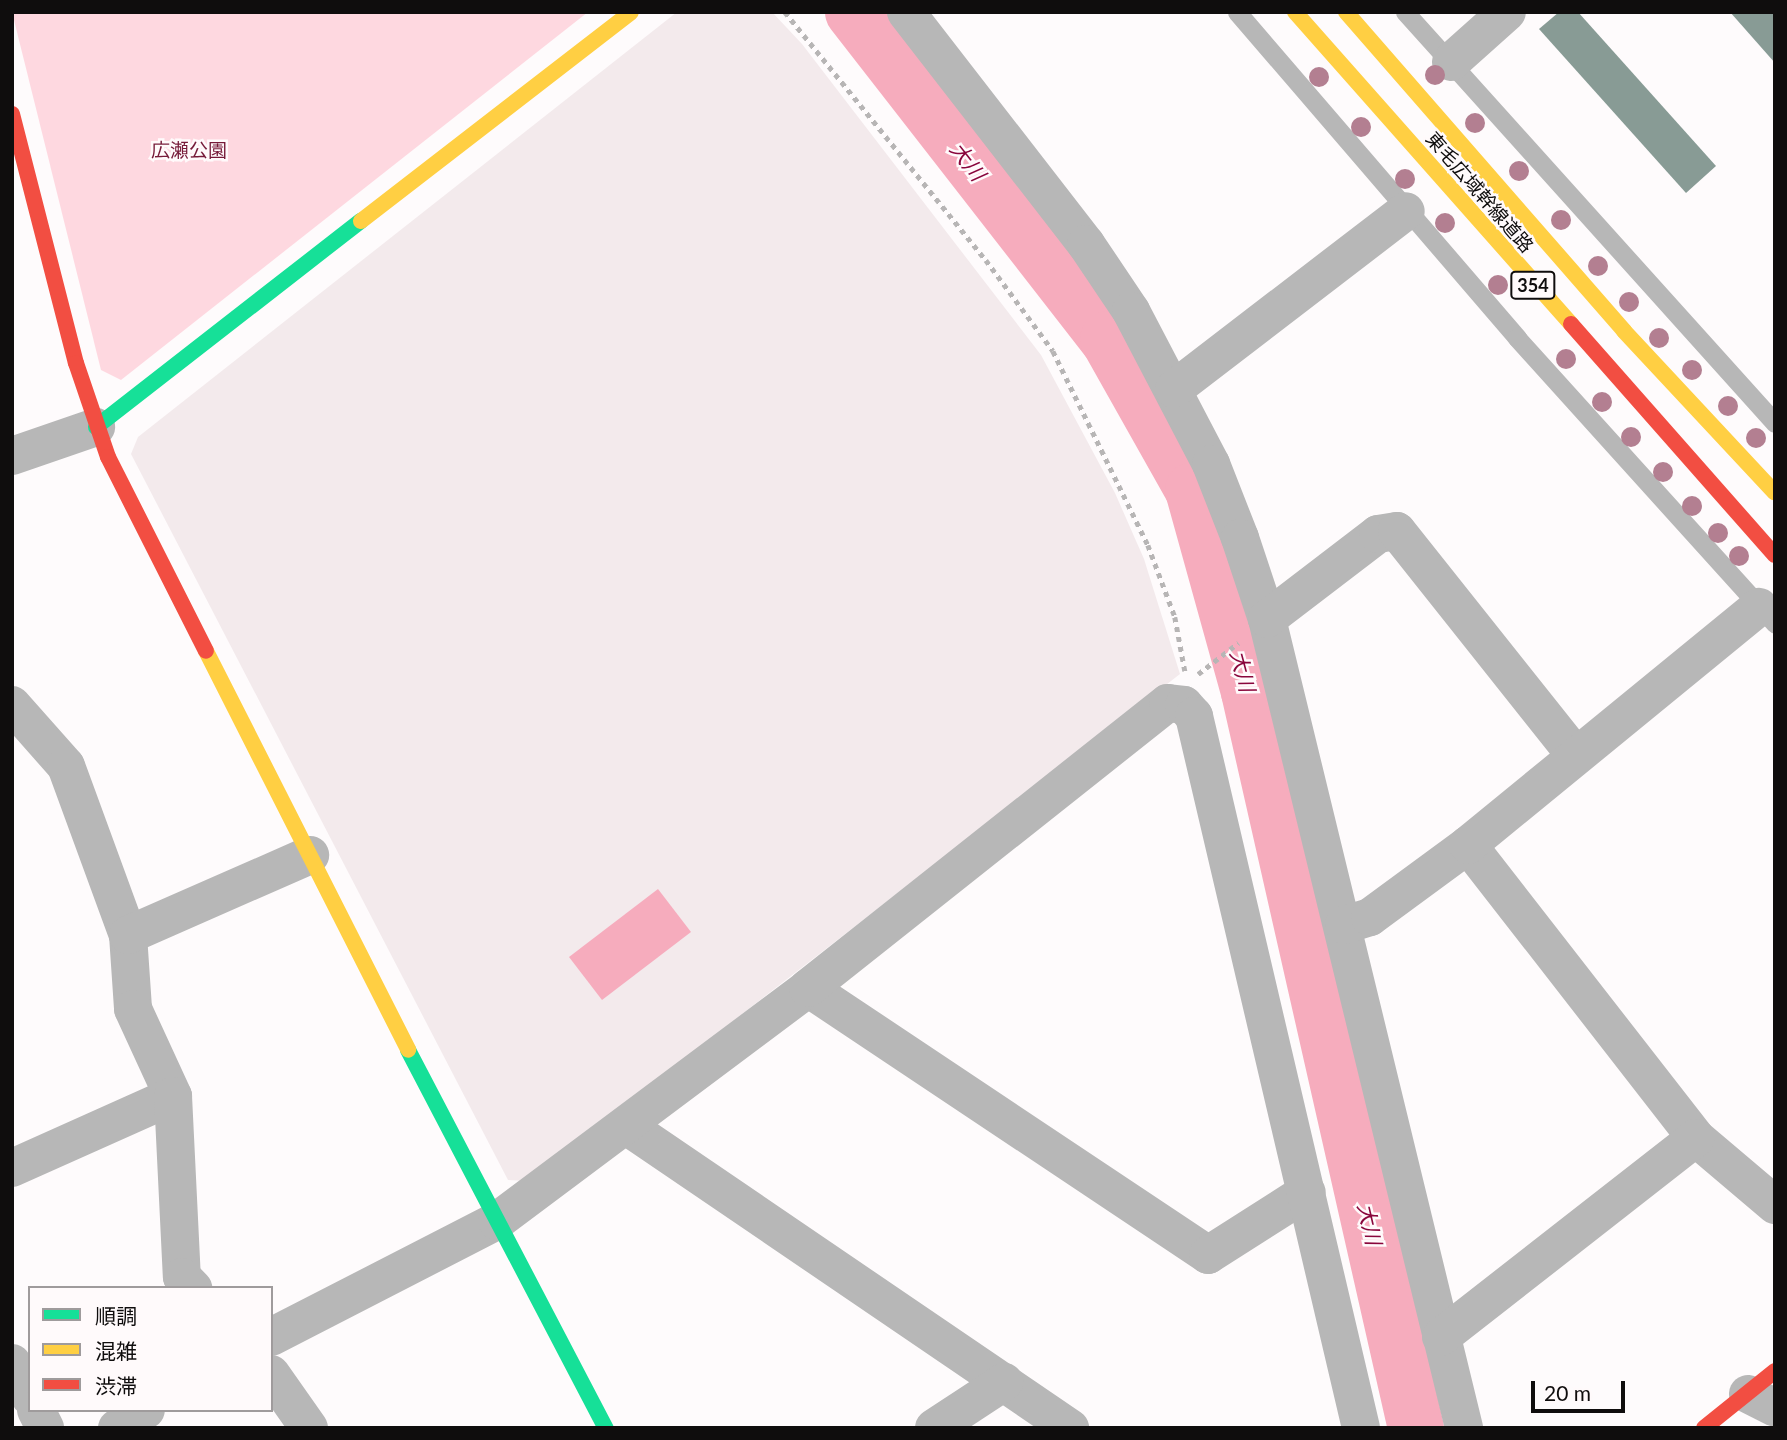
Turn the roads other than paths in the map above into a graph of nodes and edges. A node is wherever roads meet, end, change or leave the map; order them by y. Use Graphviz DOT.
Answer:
graph roads {
  1 [pos="631,12"];
  2 [pos="906,12"];
  3 [pos="1237,12"];
  4 [pos="1257,12"];
  5 [pos="1296,12"];
  6 [pos="1346,12"];
  7 [pos="1405,12"];
  8 [pos="1507,12"];
  9 [pos="1261,41"];
  10 [pos="1451,62"];
  11 [pos="12,114"];
  12 [pos="1406,211"];
  13 [pos="1174,389"];
  14 [pos="1775,423"];
  15 [pos="96,426"];
  16 [pos="12,456"];
  17 [pos="1775,493"];
  18 [pos="1775,555"];
  19 [pos="1767,615"];
  20 [pos="1256,628"];
  21 [pos="12,705"];
  22 [pos="1575,755"];
  23 [pos="1468,845"];
  24 [pos="310,855"];
  25 [pos="1344,925"];
  26 [pos="128,935"];
  27 [pos="808,988"];
  28 [pos="173,1096"];
  29 [pos="628,1127"];
  30 [pos="1696,1139"];
  31 [pos="12,1168"];
  32 [pos="1307,1192"];
  33 [pos="1775,1205"];
  34 [pos="497,1221"];
  35 [pos="191,1286"];
  36 [pos="273,1336"];
  37 [pos="1441,1337"];
  38 [pos="12,1363"];
  39 [pos="273,1377"];
  40 [pos="1004,1382"];
  41 [pos="1766,1391"];
  42 [pos="28,1393"];
  43 [pos="37,1412"];
  44 [pos="143,1412"];
  45 [pos="1356,1425"];
  46 [pos="46,1428"];
  47 [pos="117,1428"];
  48 [pos="309,1428"];
  49 [pos="606,1428"];
  50 [pos="934,1428"];
  51 [pos="1070,1428"];
  52 [pos="1464,1428"];
  53 [pos="1704,1428"];
  1 -- 15 [label="main road"];
  2 -- 13 [label="street"];
  3 -- 9 [label="lane"];
  4 -- 9 [label="lane"];
  5 -- 18 [label="main road, 東毛広域幹線道路 / 354"];
  6 -- 17 [label="main road, 東毛広域幹線道路 / 354"];
  7 -- 10 [label="lane"];
  8 -- 10 [label="street"];
  9 -- 12 [label="lane"];
  10 -- 14 [label="lane"];
  11 -- 15 [label="main road"];
  12 -- 13 [label="street"];
  12 -- 19 [label="lane"];
  13 -- 20 [label="street"];
  15 -- 16 [label="street"];
  15 -- 24 [label="main road"];
  19 -- 22 [label="street"];
  20 -- 22 [label="street"];
  20 -- 25 [label="street"];
  21 -- 26 [label="street"];
  22 -- 23 [label="street"];
  23 -- 25 [label="street"];
  23 -- 30 [label="street"];
  24 -- 26 [label="street"];
  24 -- 34 [label="main road"];
  25 -- 37 [label="street"];
  26 -- 28 [label="street"];
  27 -- 29 [label="street"];
  27 -- 32 [label="street"];
  27 -- 32 [label="street"];
  28 -- 31 [label="street"];
  28 -- 35 [label="street"];
  29 -- 34 [label="street"];
  29 -- 40 [label="street"];
  30 -- 33 [label="street"];
  30 -- 37 [label="street"];
  32 -- 45 [label="street"];
  34 -- 36 [label="street"];
  34 -- 49 [label="main road"];
  37 -- 52 [label="street"];
  38 -- 42 [label="street"];
  39 -- 48 [label="street"];
  40 -- 50 [label="street"];
  40 -- 51 [label="street"];
  41 -- 53 [label="main road"];
  43 -- 46 [label="street"];
  44 -- 47 [label="street"];
}
